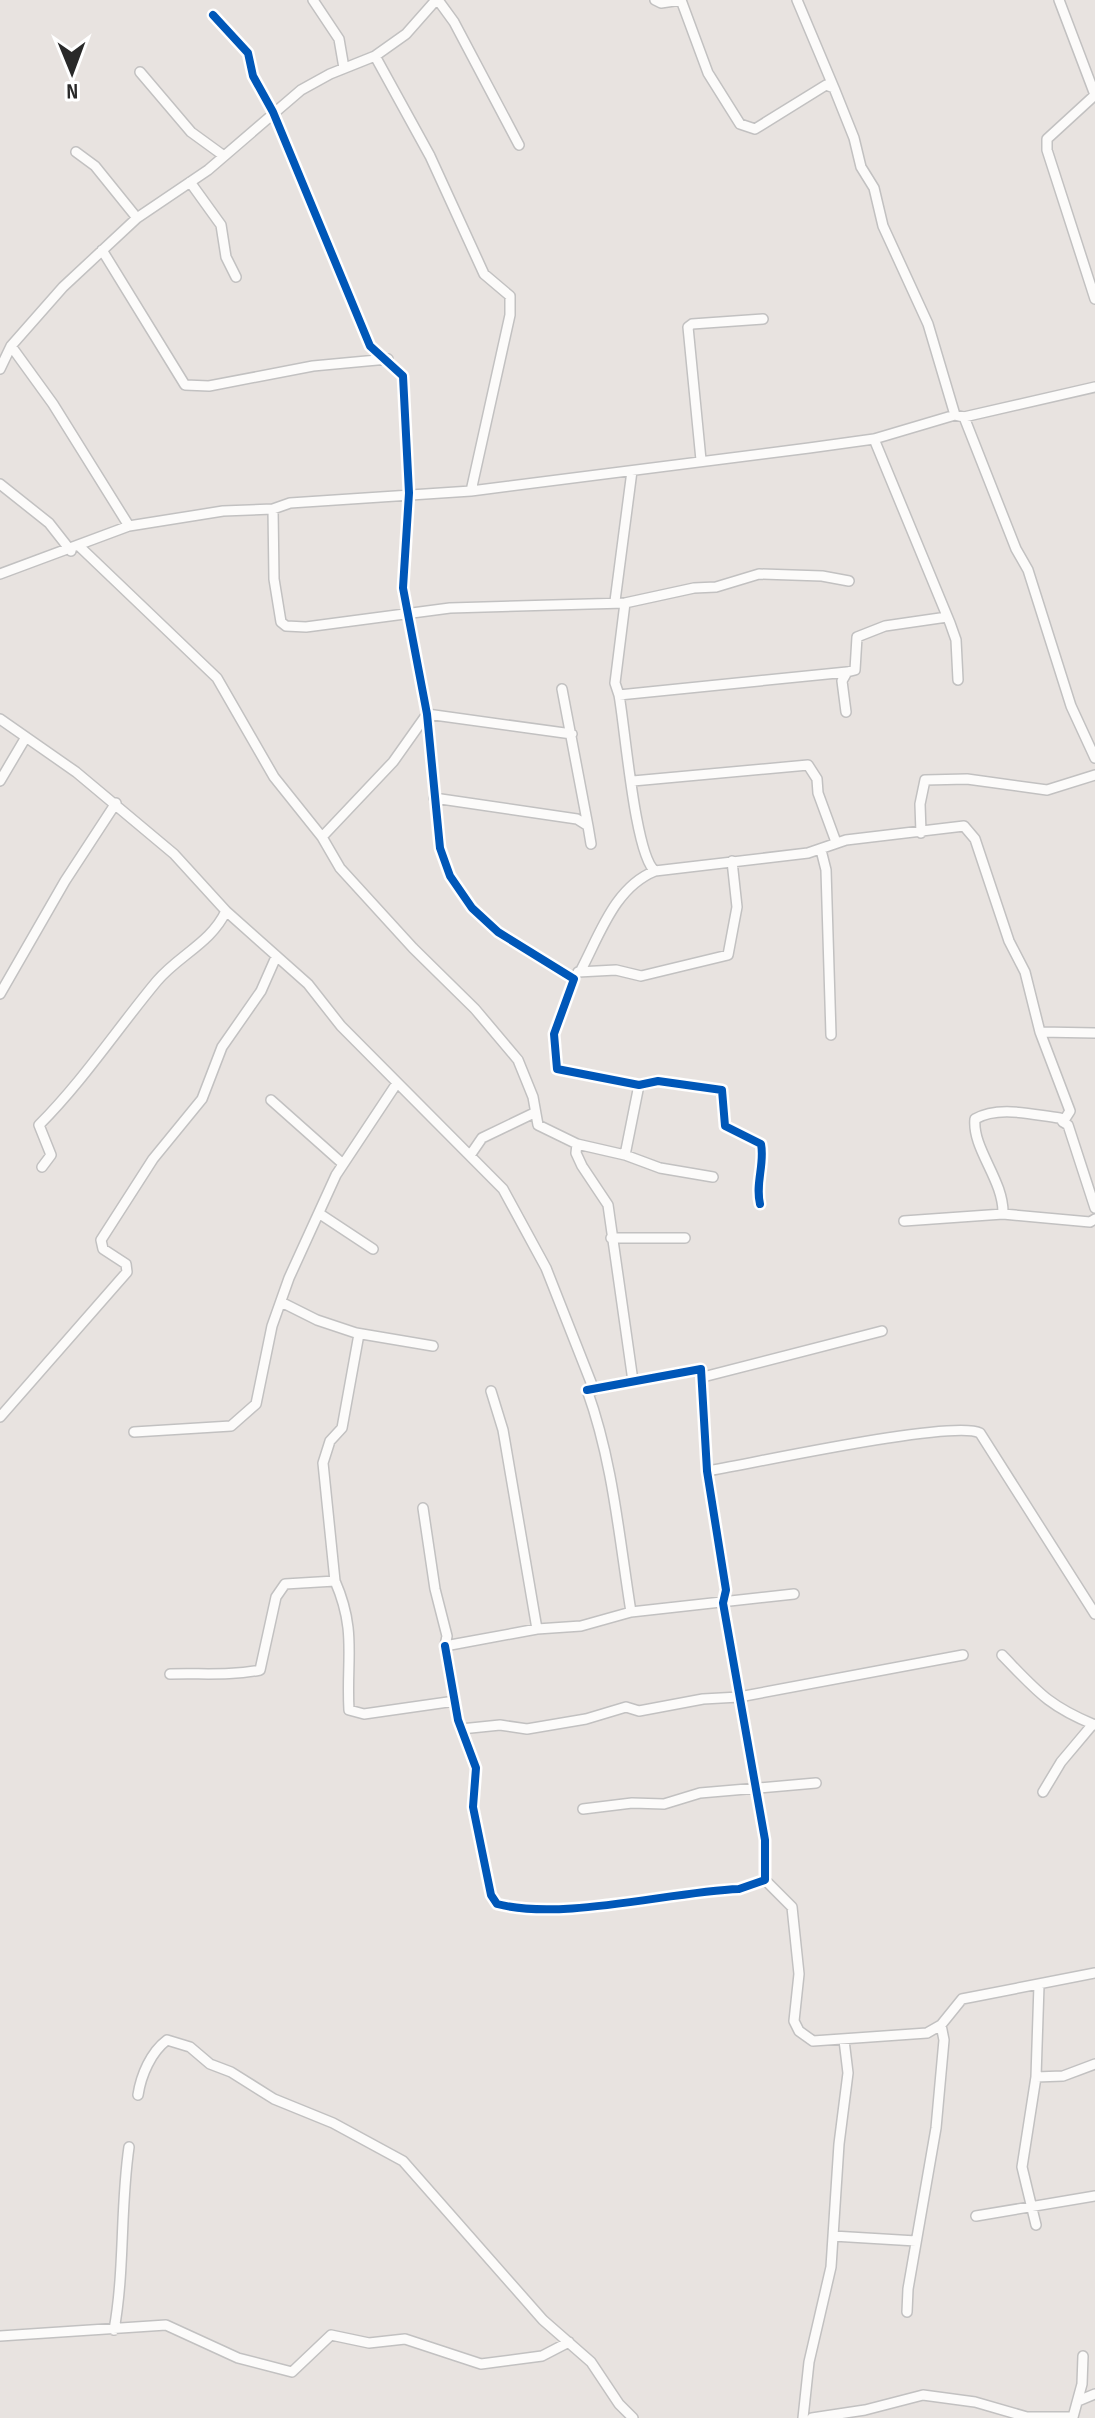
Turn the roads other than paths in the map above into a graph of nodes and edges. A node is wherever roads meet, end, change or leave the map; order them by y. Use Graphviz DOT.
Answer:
graph roads {
  1 [pos="313,0"];
  2 [pos="437,0"];
  3 [pos="655,0"];
  4 [pos="797,0"];
  5 [pos="1059,0"];
  6 [pos="213,15"];
  7 [pos="375,56"];
  8 [pos="344,68"];
  9 [pos="140,72"];
  10 [pos="834,88"];
  11 [pos="1095,95"];
  12 [pos="273,112"];
  13 [pos="519,145"];
  14 [pos="76,152"];
  15 [pos="224,156"];
  16 [pos="190,182"];
  17 [pos="137,218"];
  18 [pos="102,250"];
  19 [pos="236,277"];
  20 [pos="1095,299"];
  21 [pos="763,319"];
  22 [pos="11,346"];
  23 [pos="388,359"];
  24 [pos="0,369"];
  25 [pos="1095,387"];
  26 [pos="959,416"];
  27 [pos="874,439"];
  28 [pos="701,460"];
  29 [pos="632,471"];
  30 [pos="0,484"];
  31 [pos="471,491"];
  32 [pos="409,493"];
  33 [pos="273,509"];
  34 [pos="129,526"];
  35 [pos="76,549"];
  36 [pos="0,574"];
  37 [pos="849,581"];
  38 [pos="620,602"];
  39 [pos="407,613"];
  40 [pos="947,617"];
  41 [pos="847,672"];
  42 [pos="958,680"];
  43 [pos="562,689"];
  44 [pos="619,695"];
  45 [pos="846,712"];
  46 [pos="427,714"];
  47 [pos="0,719"];
  48 [pos="572,734"];
  49 [pos="26,737"];
  50 [pos="1095,758"];
  51 [pos="1095,775"];
  52 [pos="0,781"];
  53 [pos="633,781"];
  54 [pos="434,798"];
  55 [pos="116,803"];
  56 [pos="588,826"];
  57 [pos="921,833"];
  58 [pos="322,837"];
  59 [pos="836,842"];
  60 [pos="591,844"];
  61 [pos="821,850"];
  62 [pos="732,861"];
  63 [pos="655,871"];
  64 [pos="226,911"];
  65 [pos="276,957"];
  66 [pos="581,970"];
  67 [pos="571,976"];
  68 [pos="0,994"];
  69 [pos="1040,1032"];
  70 [pos="1095,1033"];
  71 [pos="831,1035"];
  72 [pos="397,1083"];
  73 [pos="639,1085"];
  74 [pos="271,1100"];
  75 [pos="534,1113"];
  76 [pos="1063,1122"];
  77 [pos="577,1144"];
  78 [pos="471,1154"];
  79 [pos="625,1155"];
  80 [pos="343,1164"];
  81 [pos="42,1167"];
  82 [pos="713,1177"];
  83 [pos="760,1204"];
  84 [pos="1095,1208"];
  85 [pos="320,1214"];
  86 [pos="1003,1214"];
  87 [pos="1095,1219"];
  88 [pos="904,1221"];
  89 [pos="611,1238"];
  90 [pos="685,1238"];
  91 [pos="373,1249"];
  92 [pos="281,1302"];
  93 [pos="882,1331"];
  94 [pos="359,1334"];
  95 [pos="433,1346"];
  96 [pos="703,1377"];
  97 [pos="633,1381"];
  98 [pos="587,1390"];
  99 [pos="491,1391"];
  100 [pos="0,1417"];
  101 [pos="134,1432"];
  102 [pos="707,1471"];
  103 [pos="423,1508"];
  104 [pos="335,1581"];
  105 [pos="794,1594"];
  106 [pos="723,1603"];
  107 [pos="631,1612"];
  108 [pos="1095,1614"];
  109 [pos="537,1629"];
  110 [pos="445,1646"];
  111 [pos="963,1655"];
  112 [pos="1002,1655"];
  113 [pos="170,1674"];
  114 [pos="739,1697"];
  115 [pos="455,1701"];
  116 [pos="1094,1725"];
  117 [pos="461,1729"];
  118 [pos="816,1783"];
  119 [pos="755,1790"];
  120 [pos="1043,1792"];
  121 [pos="583,1809"];
  122 [pos="765,1880"];
  123 [pos="1095,1973"];
  124 [pos="1039,1985"];
  125 [pos="941,2025"];
  126 [pos="844,2040"];
  127 [pos="1095,2064"];
  128 [pos="1036,2077"];
  129 [pos="138,2095"];
  130 [pos="129,2147"];
  131 [pos="1095,2196"];
  132 [pos="1032,2209"];
  133 [pos="976,2216"];
  134 [pos="1036,2225"];
  135 [pos="833,2236"];
  136 [pos="916,2241"];
  137 [pos="907,2312"];
  138 [pos="114,2330"];
  139 [pos="0,2336"];
  140 [pos="569,2342"];
  141 [pos="1083,2356"];
  142 [pos="1095,2394"];
  143 [pos="1078,2401"];
  144 [pos="633,2418"];
  145 [pos="803,2418"];
  146 [pos="812,2418"];
  1 -- 8 [label="street"];
  2 -- 7 [label="street"];
  2 -- 13 [label="street"];
  3 -- 10 [label="street"];
  4 -- 10 [label="street"];
  5 -- 11 [label="street"];
  6 -- 12 [label="street"];
  7 -- 8 [label="street"];
  7 -- 31 [label="street"];
  8 -- 12 [label="street"];
  9 -- 15 [label="street"];
  10 -- 26 [label="street"];
  11 -- 20 [label="street"];
  12 -- 15 [label="street"];
  12 -- 23 [label="street"];
  14 -- 17 [label="street"];
  15 -- 16 [label="street"];
  16 -- 17 [label="street"];
  16 -- 19 [label="street"];
  17 -- 18 [label="street"];
  18 -- 22 [label="street"];
  18 -- 23 [label="street"];
  21 -- 28 [label="street"];
  22 -- 24 [label="street"];
  22 -- 34 [label="street"];
  23 -- 32 [label="street"];
  25 -- 26 [label="street"];
  26 -- 27 [label="street"];
  26 -- 50 [label="street"];
  27 -- 28 [label="street"];
  27 -- 40 [label="street"];
  28 -- 29 [label="street"];
  29 -- 31 [label="street"];
  29 -- 38 [label="street"];
  30 -- 35 [label="street"];
  31 -- 32 [label="street"];
  32 -- 33 [label="street"];
  32 -- 39 [label="street"];
  33 -- 34 [label="street"];
  33 -- 39 [label="street"];
  34 -- 35 [label="street"];
  35 -- 36 [label="street"];
  35 -- 58 [label="street"];
  37 -- 38 [label="street"];
  38 -- 39 [label="street"];
  38 -- 44 [label="street"];
  39 -- 46 [label="street"];
  40 -- 41 [label="street"];
  40 -- 42 [label="street"];
  41 -- 44 [label="street"];
  41 -- 45 [label="street"];
  43 -- 48 [label="street"];
  44 -- 53 [label="street"];
  46 -- 48 [label="street"];
  46 -- 54 [label="street"];
  46 -- 58 [label="street"];
  47 -- 49 [label="street"];
  48 -- 56 [label="street"];
  49 -- 52 [label="street"];
  49 -- 55 [label="street"];
  51 -- 57 [label="street"];
  53 -- 59 [label="street"];
  53 -- 63 [label="street"];
  54 -- 56 [label="street"];
  54 -- 67 [label="street"];
  55 -- 64 [label="street"];
  55 -- 68 [label="street"];
  56 -- 60 [label="street"];
  57 -- 59 [label="street"];
  57 -- 69 [label="street"];
  58 -- 75 [label="street"];
  59 -- 61 [label="street"];
  61 -- 62 [label="street"];
  61 -- 71 [label="street"];
  62 -- 63 [label="street"];
  62 -- 66 [label="street"];
  63 -- 66 [label="street"];
  64 -- 65 [label="street"];
  64 -- 81 [label="street"];
  65 -- 72 [label="street"];
  65 -- 100 [label="street"];
  66 -- 67 [label="street"];
  67 -- 73 [label="street"];
  69 -- 70 [label="street"];
  69 -- 76 [label="street"];
  72 -- 78 [label="street"];
  72 -- 80 [label="street"];
  73 -- 79 [label="street"];
  73 -- 83 [label="street"];
  74 -- 80 [label="street"];
  75 -- 77 [label="street"];
  75 -- 78 [label="street"];
  76 -- 84 [label="street"];
  76 -- 86 [label="street"];
  77 -- 79 [label="street"];
  77 -- 89 [label="street"];
  78 -- 98 [label="street"];
  79 -- 82 [label="street"];
  80 -- 85 [label="street"];
  85 -- 91 [label="street"];
  85 -- 92 [label="street"];
  86 -- 87 [label="street"];
  86 -- 88 [label="street"];
  89 -- 90 [label="street"];
  89 -- 97 [label="street"];
  92 -- 94 [label="street"];
  92 -- 101 [label="street"];
  93 -- 96 [label="street"];
  94 -- 95 [label="street"];
  94 -- 104 [label="street"];
  96 -- 97 [label="street"];
  96 -- 102 [label="street"];
  97 -- 98 [label="street"];
  98 -- 107 [label="street"];
  99 -- 109 [label="street"];
  102 -- 106 [label="street"];
  102 -- 108 [label="street"];
  103 -- 110 [label="street"];
  104 -- 113 [label="street"];
  104 -- 115 [label="street"];
  105 -- 106 [label="street"];
  106 -- 107 [label="street"];
  106 -- 114 [label="street"];
  107 -- 109 [label="street"];
  109 -- 110 [label="street"];
  110 -- 115 [label="street"];
  111 -- 114 [label="street"];
  112 -- 116 [label="street"];
  114 -- 117 [label="street"];
  114 -- 119 [label="street"];
  115 -- 117 [label="street"];
  116 -- 120 [label="street"];
  117 -- 122 [label="street"];
  118 -- 119 [label="street"];
  119 -- 121 [label="street"];
  119 -- 122 [label="street"];
  122 -- 126 [label="street"];
  123 -- 124 [label="street"];
  124 -- 125 [label="street"];
  124 -- 128 [label="street"];
  125 -- 126 [label="street"];
  125 -- 136 [label="street"];
  126 -- 135 [label="street"];
  127 -- 128 [label="street"];
  128 -- 132 [label="street"];
  129 -- 140 [label="street"];
  130 -- 138 [label="street"];
  131 -- 132 [label="street"];
  132 -- 133 [label="street"];
  132 -- 134 [label="street"];
  135 -- 136 [label="street"];
  135 -- 145 [label="street"];
  136 -- 137 [label="street"];
  138 -- 139 [label="street"];
  138 -- 140 [label="street"];
  140 -- 144 [label="street"];
  141 -- 143 [label="street"];
  142 -- 143 [label="street"];
  143 -- 146 [label="street"];
}
